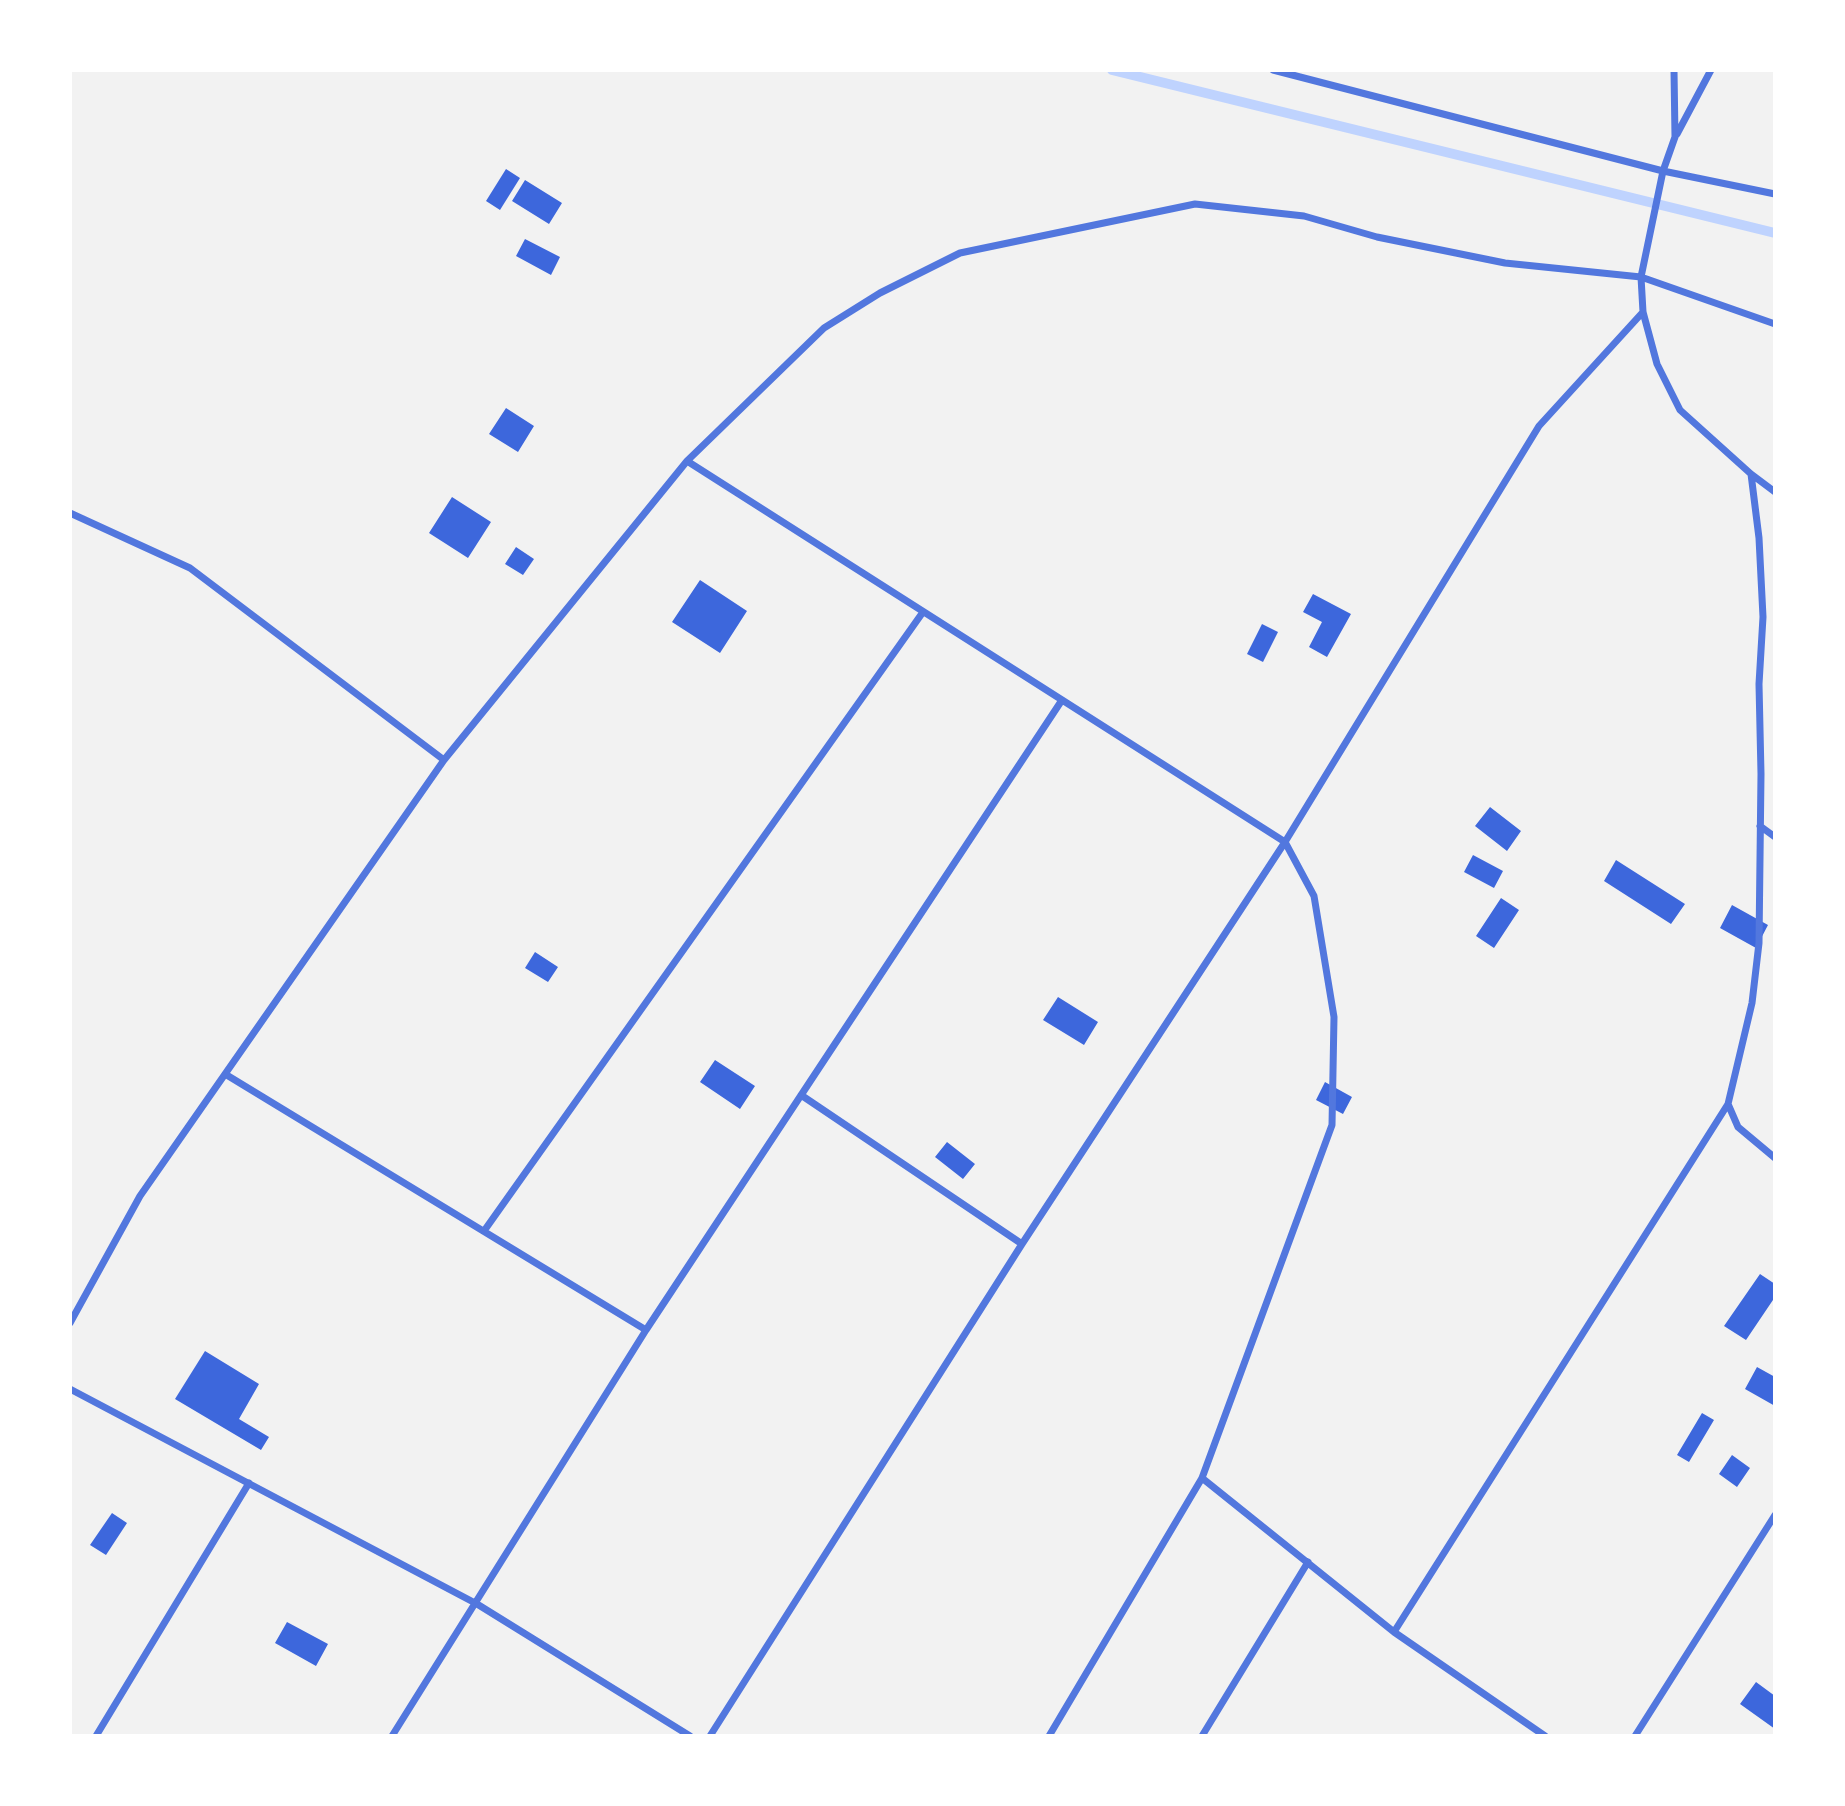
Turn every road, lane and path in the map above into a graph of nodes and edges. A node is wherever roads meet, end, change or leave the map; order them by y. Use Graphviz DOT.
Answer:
graph roads {
  1 [pos="1273,70"];
  2 [pos="1674,70"];
  3 [pos="1711,70"];
  4 [pos="1675,137"];
  5 [pos="1663,172"];
  6 [pos="1775,194"];
  7 [pos="1641,277"];
  8 [pos="1643,312"];
  9 [pos="1775,324"];
  10 [pos="687,461"];
  11 [pos="1751,474"];
  12 [pos="1775,492"];
  13 [pos="70,513"];
  14 [pos="923,612"];
  15 [pos="1062,700"];
  16 [pos="444,760"];
  17 [pos="1760,826"];
  18 [pos="1775,837"];
  19 [pos="1285,842"];
  20 [pos="225,1074"];
  21 [pos="801,1096"];
  22 [pos="1728,1104"];
  23 [pos="1775,1158"];
  24 [pos="484,1231"];
  25 [pos="1022,1244"];
  26 [pos="70,1323"];
  27 [pos="646,1330"];
  28 [pos="70,1389"];
  29 [pos="1202,1478"];
  30 [pos="249,1483"];
  31 [pos="1774,1518"];
  32 [pos="1308,1562"];
  33 [pos="477,1604"];
  34 [pos="1394,1632"];
  35 [pos="96,1736"];
  36 [pos="393,1736"];
  37 [pos="690,1736"];
  38 [pos="710,1736"];
  39 [pos="1049,1736"];
  40 [pos="1202,1736"];
  41 [pos="1545,1736"];
  42 [pos="1634,1736"];
  1 -- 5 [label="street"];
  2 -- 4 [label="street"];
  3 -- 4 [label="street"];
  4 -- 5 [label="street"];
  5 -- 6 [label="street"];
  5 -- 7 [label="street"];
  7 -- 8 [label="street"];
  7 -- 9 [label="street"];
  7 -- 10 [label="street"];
  8 -- 11 [label="street"];
  8 -- 19 [label="street"];
  10 -- 14 [label="street"];
  10 -- 16 [label="street"];
  11 -- 12 [label="street"];
  11 -- 17 [label="street"];
  13 -- 16 [label="street"];
  14 -- 15 [label="street"];
  14 -- 24 [label="street"];
  15 -- 19 [label="street"];
  15 -- 21 [label="street"];
  16 -- 20 [label="street"];
  17 -- 18 [label="street"];
  17 -- 22 [label="street"];
  19 -- 25 [label="street"];
  19 -- 29 [label="street"];
  20 -- 24 [label="street"];
  20 -- 26 [label="street"];
  21 -- 25 [label="street"];
  21 -- 27 [label="street"];
  22 -- 23 [label="street"];
  22 -- 34 [label="street"];
  24 -- 27 [label="street"];
  25 -- 38 [label="street"];
  27 -- 33 [label="street"];
  28 -- 30 [label="street"];
  29 -- 32 [label="street"];
  29 -- 39 [label="street"];
  30 -- 33 [label="street"];
  30 -- 35 [label="street"];
  31 -- 42 [label="street"];
  32 -- 34 [label="street"];
  32 -- 40 [label="street"];
  33 -- 36 [label="street"];
  33 -- 37 [label="street"];
  34 -- 41 [label="street"];
}
